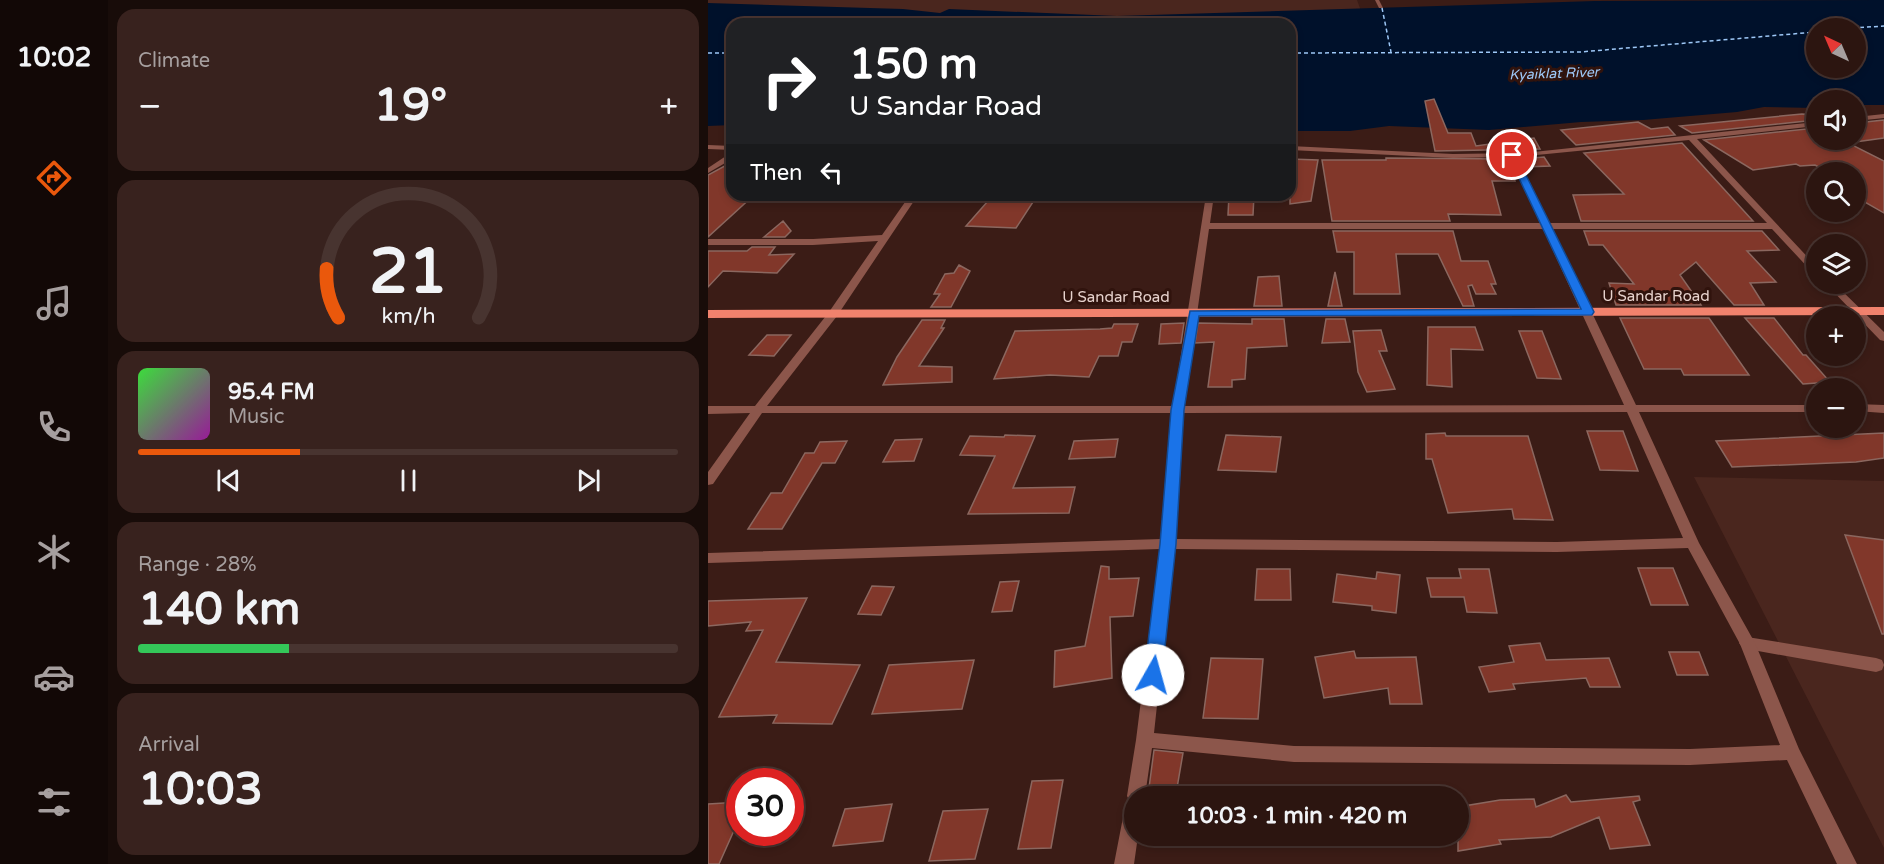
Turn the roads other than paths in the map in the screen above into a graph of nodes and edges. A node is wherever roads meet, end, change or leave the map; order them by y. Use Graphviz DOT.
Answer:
graph roads {
  1 [pos="1377,0"];
  2 [pos="1382,7"];
  3 [pos="1884,116"];
  4 [pos="1866,118"];
  5 [pos="1806,124"];
  6 [pos="1691,137"];
  7 [pos="708,147"];
  8 [pos="726,148"];
  9 [pos="1296,148"];
  10 [pos="1512,155"];
  11 [pos="726,160"];
  12 [pos="708,171"];
  13 [pos="910,201"];
  14 [pos="1209,201"];
  15 [pos="1205,226"];
  16 [pos="1774,226"];
  17 [pos="1548,227"];
  18 [pos="884,238"];
  19 [pos="708,242"];
  20 [pos="1806,260"];
  21 [pos="1841,294"];
  22 [pos="1854,306"];
  23 [pos="1806,311"];
  24 [pos="1866,311"];
  25 [pos="1884,311"];
  26 [pos="1588,312"];
  27 [pos="1194,313"];
  28 [pos="708,314"];
  29 [pos="833,314"];
  30 [pos="1866,319"];
  31 [pos="1884,338"];
  32 [pos="1631,407"];
  33 [pos="1806,408"];
  34 [pos="1866,408"];
  35 [pos="759,409"];
  36 [pos="1884,409"];
  37 [pos="708,410"];
  38 [pos="1178,410"];
  39 [pos="708,481"];
  40 [pos="1692,543"];
  41 [pos="1168,544"];
  42 [pos="708,558"];
  43 [pos="1747,643"];
  44 [pos="1876,665"];
  45 [pos="1145,740"];
  46 [pos="1792,752"];
  47 [pos="1138,786"];
  48 [pos="1127,846"];
  49 [pos="1124,864"];
  50 [pos="1847,864"];
  1 -- 2 [label="street"];
  3 -- 4 [label="street"];
  5 -- 6 [label="street"];
  6 -- 10 [label="street"];
  6 -- 16 [label="street"];
  7 -- 8 [label="street"];
  9 -- 10 [label="street"];
  10 -- 17 [label="street"];
  11 -- 12 [label="street"];
  13 -- 18 [label="street"];
  14 -- 15 [label="street"];
  15 -- 17 [label="street"];
  15 -- 27 [label="street"];
  16 -- 17 [label="street"];
  16 -- 20 [label="street"];
  17 -- 26 [label="street"];
  18 -- 19 [label="street"];
  18 -- 29 [label="street"];
  21 -- 22 [label="street"];
  23 -- 26 [label="main road, U Sandar Road"];
  24 -- 25 [label="main road, U Sandar Road"];
  26 -- 27 [label="main road, U Sandar Road"];
  26 -- 32 [label="street"];
  27 -- 29 [label="main road, U Sandar Road"];
  27 -- 38 [label="street"];
  28 -- 29 [label="main road, U Sandar Road"];
  29 -- 35 [label="street"];
  30 -- 31 [label="street"];
  32 -- 33 [label="street"];
  32 -- 38 [label="street"];
  32 -- 40 [label="street"];
  34 -- 36 [label="street"];
  35 -- 37 [label="street"];
  35 -- 38 [label="street"];
  35 -- 39 [label="street"];
  38 -- 41 [label="street"];
  40 -- 41 [label="street"];
  40 -- 43 [label="street"];
  41 -- 42 [label="street"];
  41 -- 45 [label="street"];
  43 -- 44 [label="street"];
  43 -- 46 [label="street"];
  45 -- 46 [label="street"];
  45 -- 47 [label="street"];
  46 -- 50 [label="street"];
  48 -- 49 [label="street"];
}
